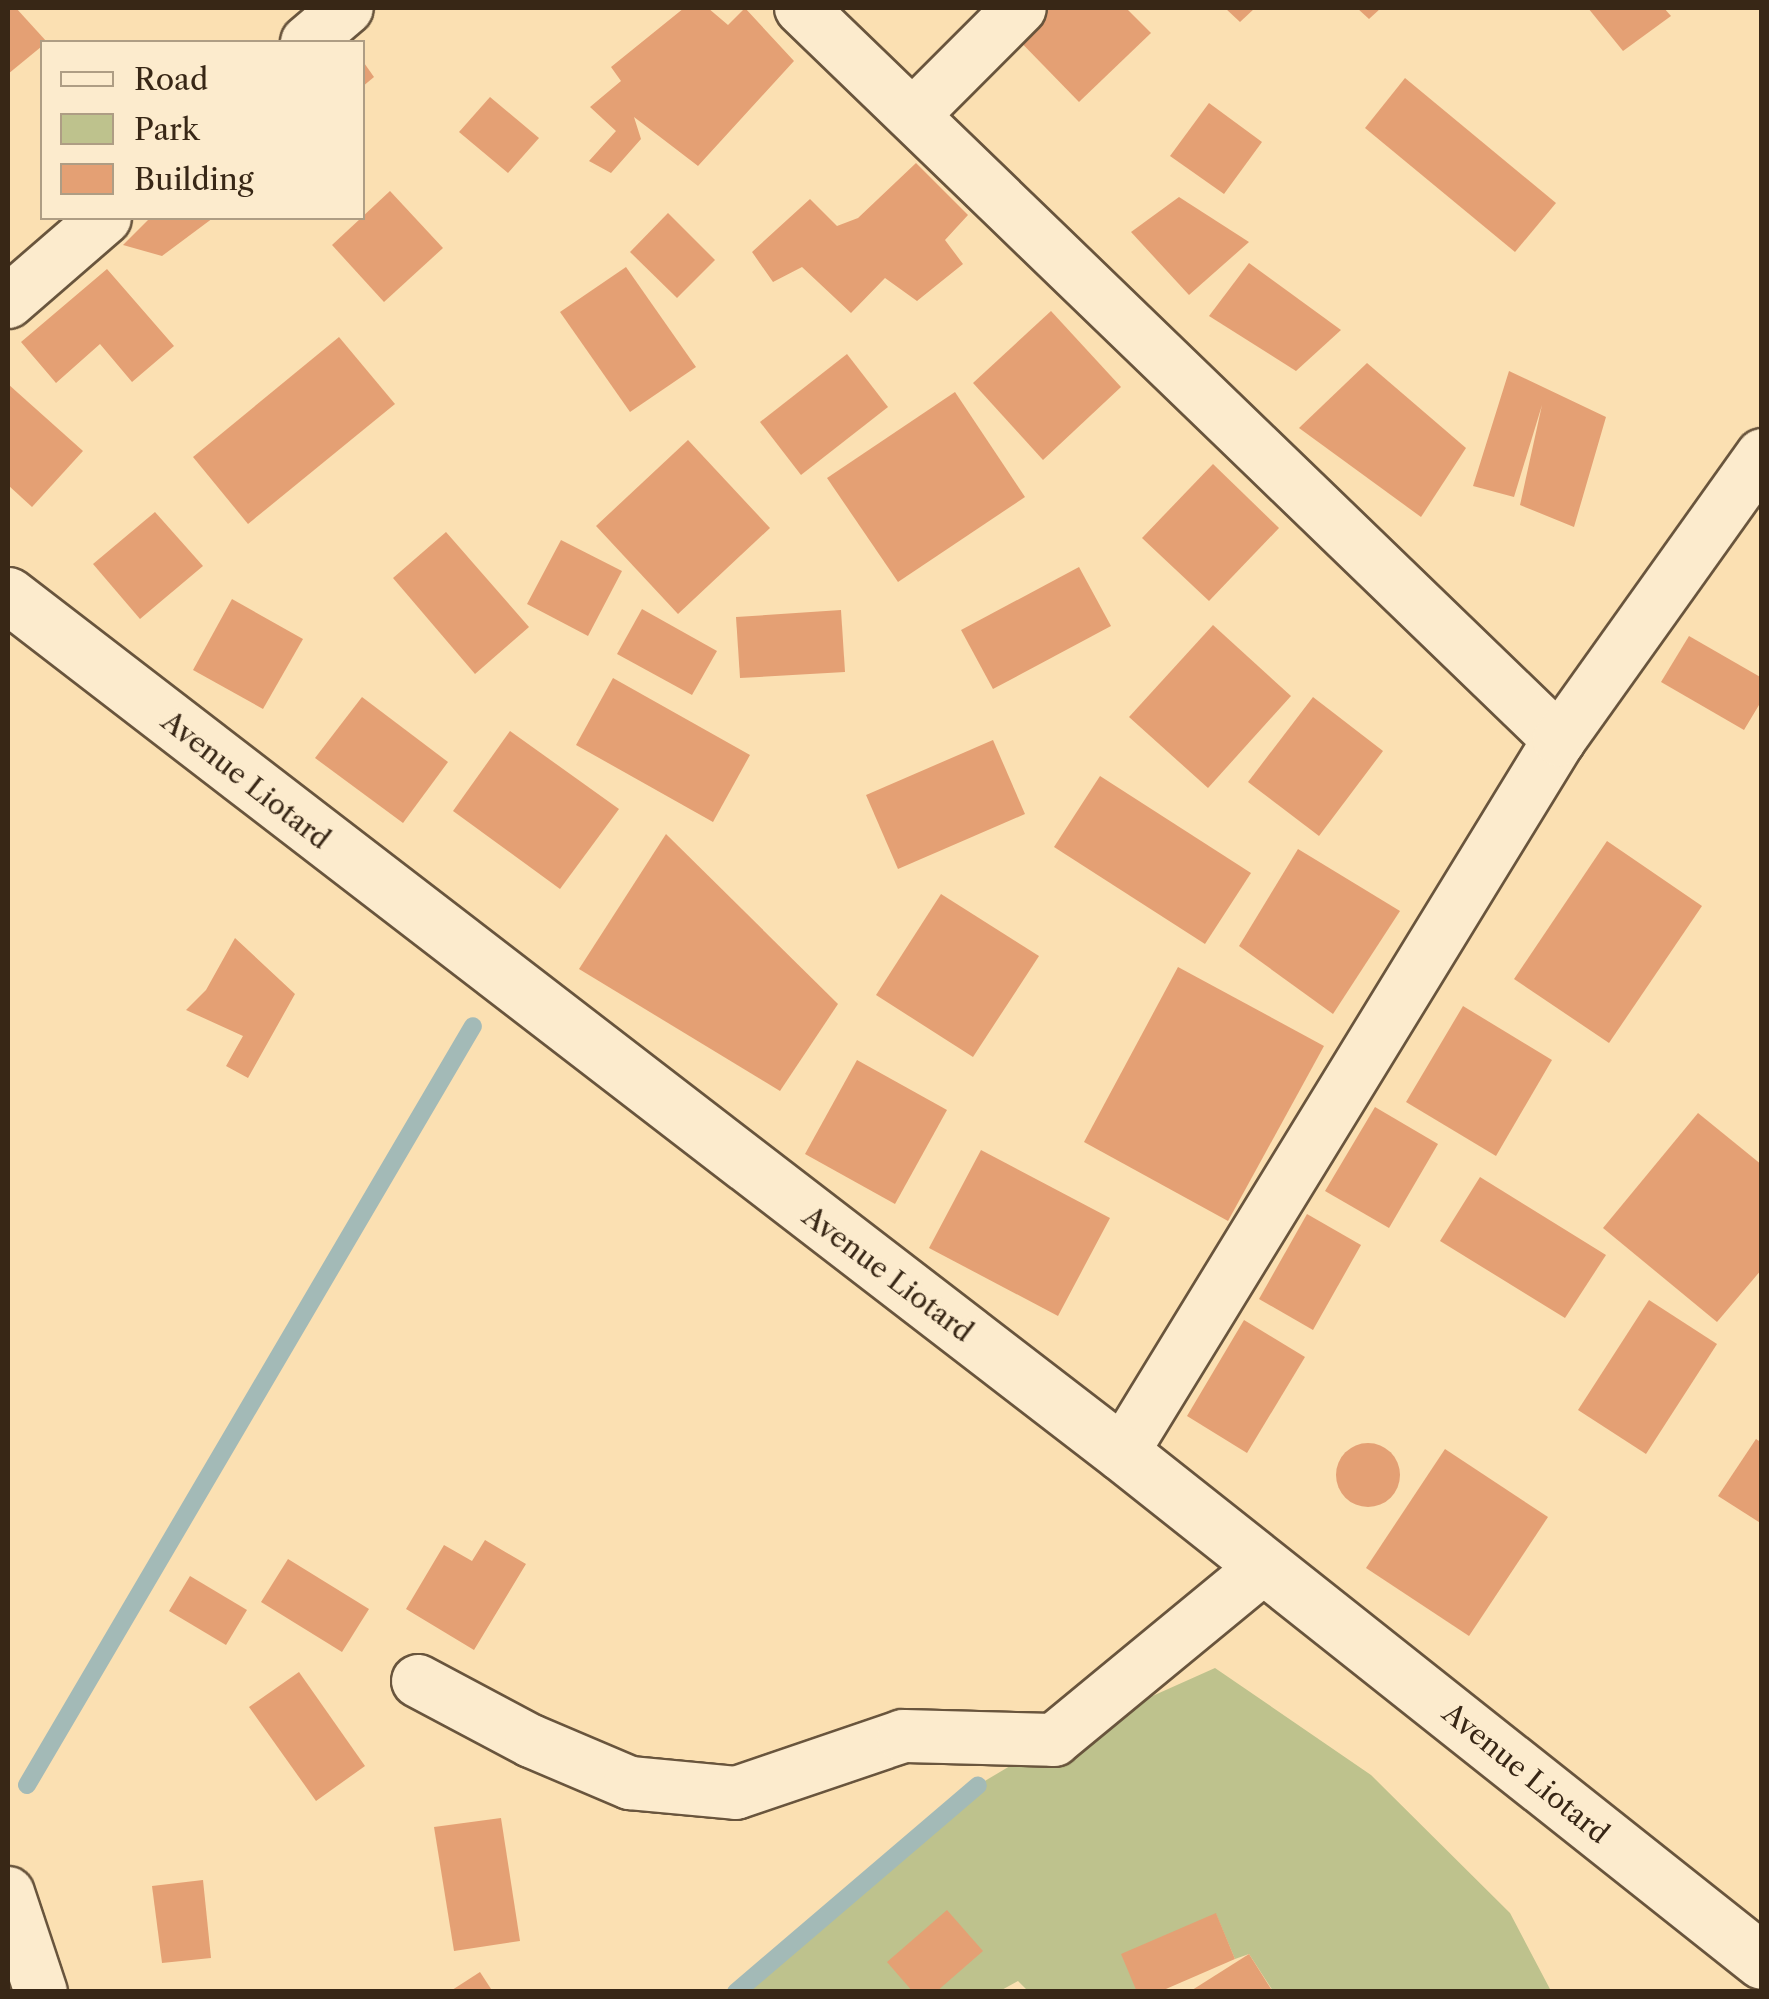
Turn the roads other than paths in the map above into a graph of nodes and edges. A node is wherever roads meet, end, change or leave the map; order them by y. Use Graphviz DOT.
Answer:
graph roads {
  1 [pos="347,8"];
  2 [pos="802,8"];
  3 [pos="1020,8"];
  4 [pos="308,40"];
  5 [pos="913,115"];
  6 [pos="103,220"];
  7 [pos="8,302"];
  8 [pos="1762,455"];
  9 [pos="8,595"];
  10 [pos="1559,740"];
  11 [pos="1122,1454"];
  12 [pos="1265,1566"];
  13 [pos="418,1680"];
  14 [pos="8,1893"];
  15 [pos="1762,1961"];
  16 [pos="40,1992"];
  1 -- 4 [label="street"];
  2 -- 5 [label="street"];
  3 -- 5 [label="street"];
  5 -- 10 [label="street"];
  6 -- 7 [label="street"];
  8 -- 10 [label="street"];
  9 -- 11 [label="street, Avenue Liotard"];
  10 -- 11 [label="street"];
  11 -- 12 [label="street, Avenue Liotard"];
  12 -- 13 [label="street"];
  12 -- 15 [label="street, Avenue Liotard"];
  14 -- 16 [label="street"];
}
